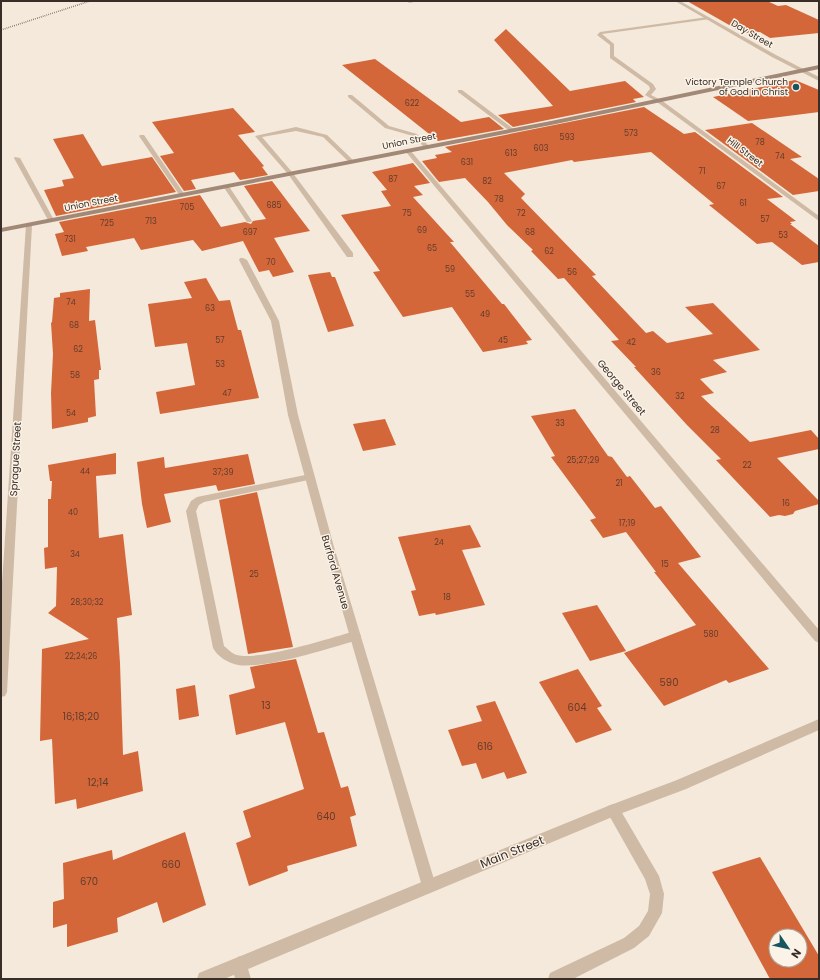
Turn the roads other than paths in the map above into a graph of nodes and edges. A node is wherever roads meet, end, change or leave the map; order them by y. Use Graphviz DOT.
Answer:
graph roads {
  1 [pos="417,1"];
  2 [pos="677,1"];
  3 [pos="409,2"];
  4 [pos="708,18"];
  5 [pos="819,66"];
  6 [pos="803,70"];
  7 [pos="819,79"];
  8 [pos="460,91"];
  9 [pos="350,96"];
  10 [pos="659,101"];
  11 [pos="513,131"];
  12 [pos="142,136"];
  13 [pos="427,147"];
  14 [pos="408,151"];
  15 [pos="17,158"];
  16 [pos="351,161"];
  17 [pos="290,173"];
  18 [pos="226,186"];
  19 [pos="182,194"];
  20 [pos="819,219"];
  21 [pos="51,220"];
  22 [pos="249,221"];
  23 [pos="29,225"];
  24 [pos="1,230"];
  25 [pos="350,255"];
  26 [pos="243,260"];
  27 [pos="310,477"];
  28 [pos="356,636"];
  29 [pos="819,638"];
  30 [pos="1,692"];
  31 [pos="819,724"];
  32 [pos="613,810"];
  33 [pos="429,886"];
  34 [pos="241,972"];
  35 [pos="205,979"];
  36 [pos="556,979"];
  1 -- 3 [label="street"];
  2 -- 4 [label="street, Day Street"];
  4 -- 6 [label="street, Day Street"];
  4 -- 10 [label="street"];
  5 -- 6 [label="main road, Union Street"];
  6 -- 7 [label="street, Day Street"];
  6 -- 10 [label="main road, Union Street"];
  8 -- 11 [label="street"];
  9 -- 13 [label="street"];
  10 -- 11 [label="main road, Union Street"];
  10 -- 20 [label="street, Hill Street"];
  11 -- 13 [label="main road, Union Street"];
  12 -- 19 [label="street"];
  13 -- 14 [label="main road, Union Street"];
  14 -- 16 [label="main road, Union Street"];
  14 -- 29 [label="street, George Street"];
  15 -- 21 [label="street"];
  16 -- 17 [label="main road, Union Street"];
  16 -- 17 [label="street"];
  17 -- 18 [label="main road, Union Street"];
  17 -- 25 [label="street"];
  18 -- 19 [label="main road, Union Street"];
  18 -- 22 [label="street"];
  19 -- 21 [label="main road, Union Street"];
  21 -- 23 [label="main road, Union Street"];
  23 -- 24 [label="main road, Union Street"];
  23 -- 30 [label="street, Sprague Street"];
  26 -- 27 [label="street, Burford Avenue"];
  27 -- 28 [label="street, Burford Avenue"];
  27 -- 28 [label="street"];
  28 -- 33 [label="street, Burford Avenue"];
  31 -- 32 [label="street, Main Street"];
  32 -- 33 [label="street, Main Street"];
  32 -- 36 [label="street"];
  33 -- 34 [label="street, Main Street"];
  34 -- 35 [label="street, Main Street"];
}
